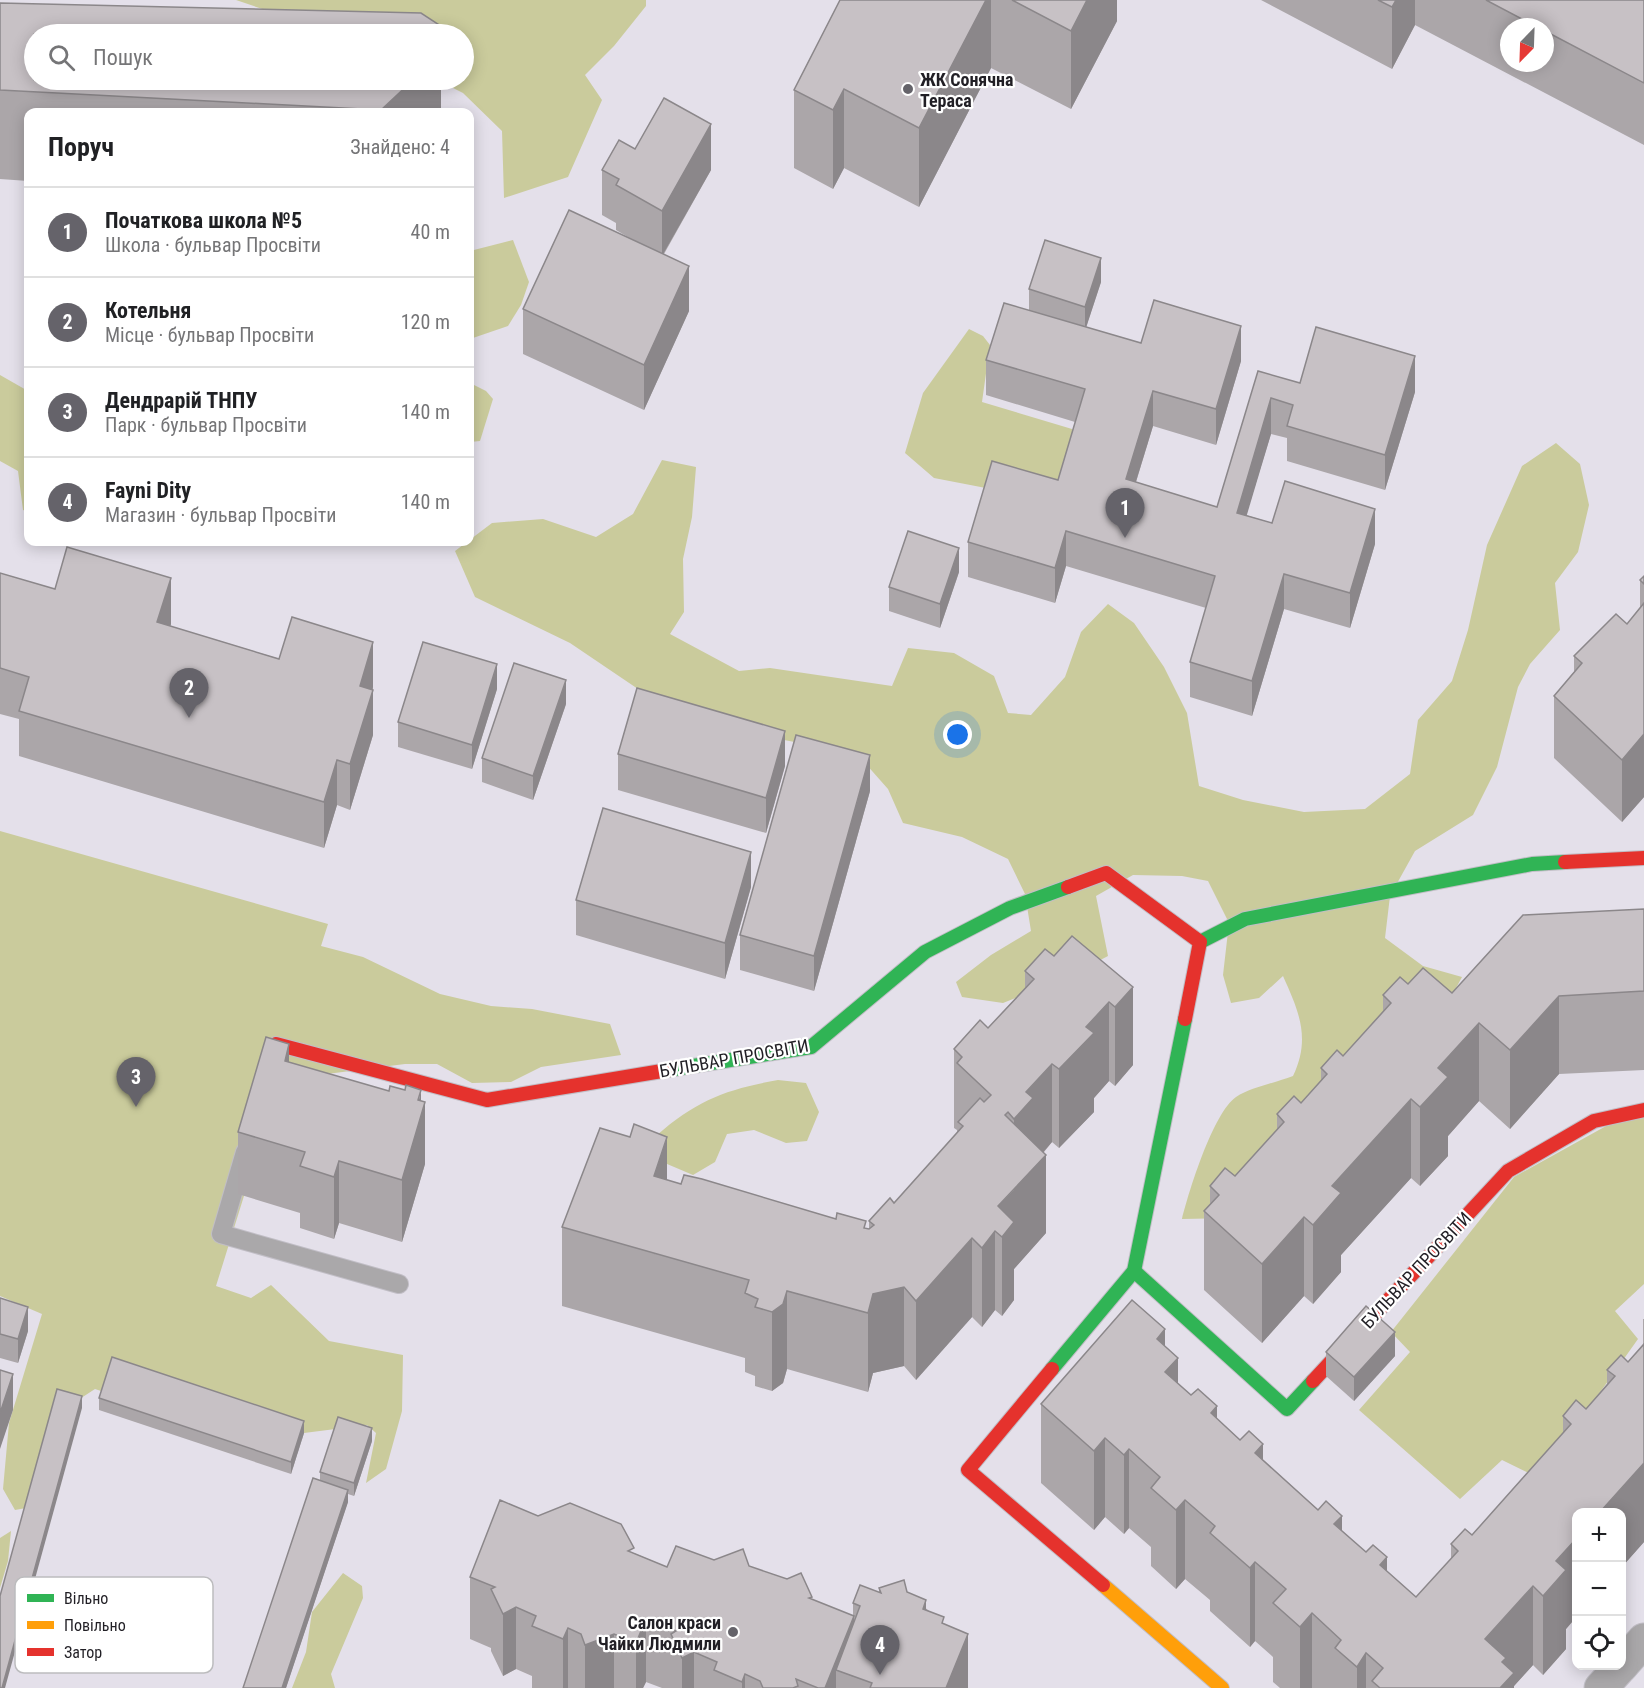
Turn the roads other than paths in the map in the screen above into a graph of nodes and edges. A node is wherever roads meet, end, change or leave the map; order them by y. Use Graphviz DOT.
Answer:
graph roads {
  1 [pos="1644,858"];
  2 [pos="1200,942"];
  3 [pos="274,1052"];
  4 [pos="1644,1110"];
  5 [pos="250,1134"];
  6 [pos="1134,1271"];
  7 [pos="399,1284"];
  8 [pos="1644,1640"];
  9 [pos="1626,1660"];
  10 [pos="1617,1670"];
  11 [pos="1222,1688"];
  12 [pos="1601,1688"];
  1 -- 2 [label="street"];
  2 -- 3 [label="street, БУЛЬВАР ПРОСВІТИ"];
  2 -- 6 [label="street"];
  4 -- 6 [label="street, БУЛЬВАР ПРОСВІТИ"];
  5 -- 7 [label="lane"];
  6 -- 11 [label="street"];
  8 -- 9 [label="street"];
  10 -- 12 [label="street"];
}
